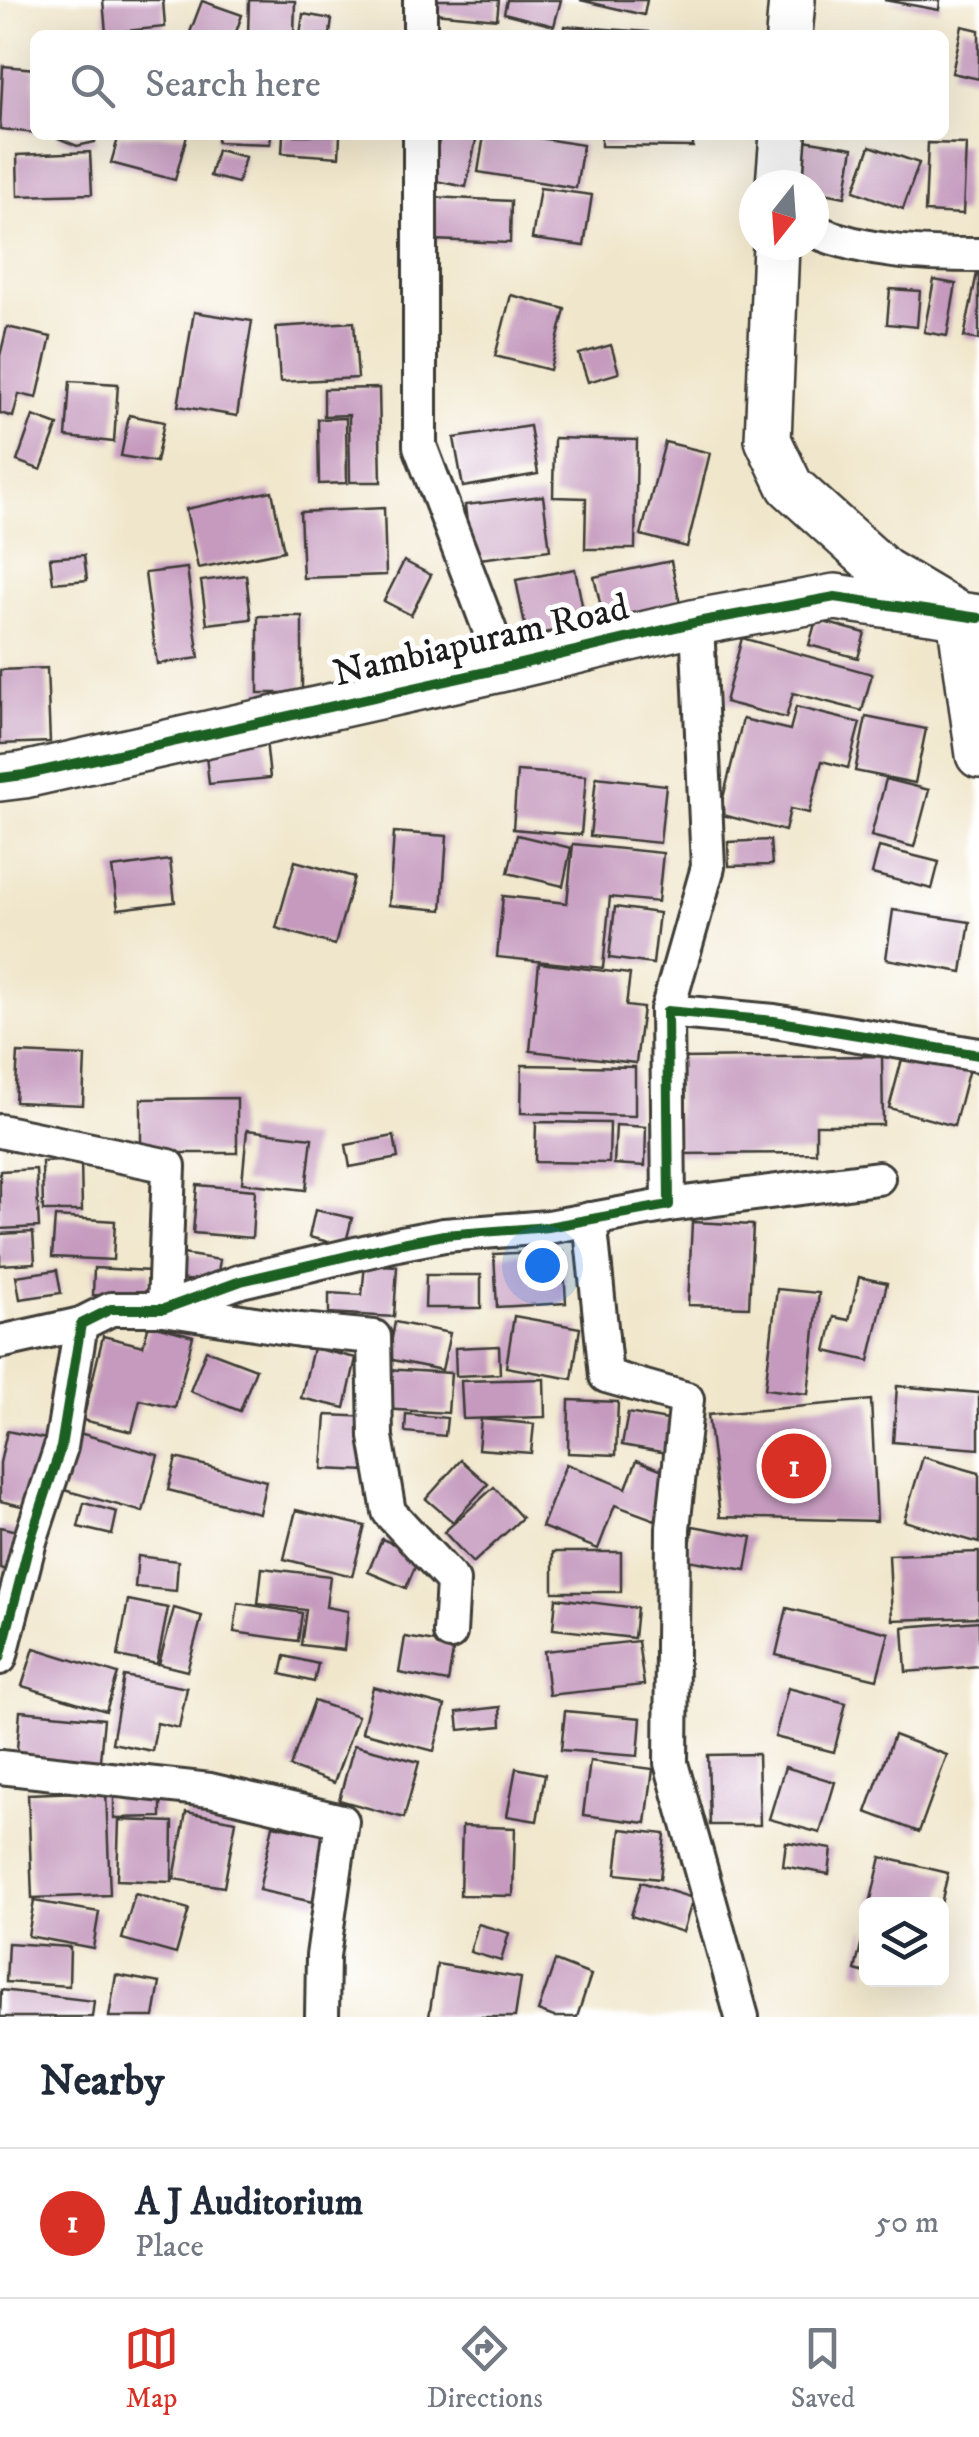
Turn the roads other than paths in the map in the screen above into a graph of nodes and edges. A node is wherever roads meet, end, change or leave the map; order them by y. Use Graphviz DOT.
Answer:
graph roads {
  1 [pos="420,0"];
  2 [pos="792,0"];
  3 [pos="420,30"];
  4 [pos="789,30"];
  5 [pos="420,140"];
  6 [pos="783,140"];
  7 [pos="781,170"];
  8 [pos="829,238"];
  9 [pos="979,255"];
  10 [pos="775,260"];
  11 [pos="970,617"];
  12 [pos="697,622"];
  13 [pos="504,668"];
  14 [pos="979,754"];
  15 [pos="0,778"];
  16 [pos="667,1011"];
  17 [pos="979,1055"];
  18 [pos="0,1132"];
  19 [pos="878,1178"];
  20 [pos="668,1205"];
  21 [pos="590,1219"];
  22 [pos="164,1309"];
  23 [pos="81,1324"];
  24 [pos="0,1342"];
  25 [pos="450,1634"];
  26 [pos="0,1658"];
  27 [pos="0,1767"];
  28 [pos="322,2017"];
  29 [pos="742,2017"];
  1 -- 3 [label="street"];
  2 -- 4 [label="street"];
  5 -- 13 [label="street"];
  6 -- 7 [label="street"];
  8 -- 9 [label="street"];
  10 -- 11 [label="street"];
  11 -- 12 [label="street, Nambiapuram Road"];
  11 -- 14 [label="street"];
  12 -- 13 [label="street, Nambiapuram Road"];
  12 -- 16 [label="street"];
  13 -- 15 [label="street, Nambiapuram Road"];
  16 -- 17 [label="street"];
  16 -- 20 [label="street"];
  18 -- 22 [label="street"];
  19 -- 20 [label="street"];
  20 -- 21 [label="street"];
  21 -- 22 [label="street"];
  21 -- 29 [label="street"];
  22 -- 23 [label="street"];
  22 -- 25 [label="street"];
  23 -- 24 [label="street"];
  23 -- 26 [label="street"];
  27 -- 28 [label="street"];
}
